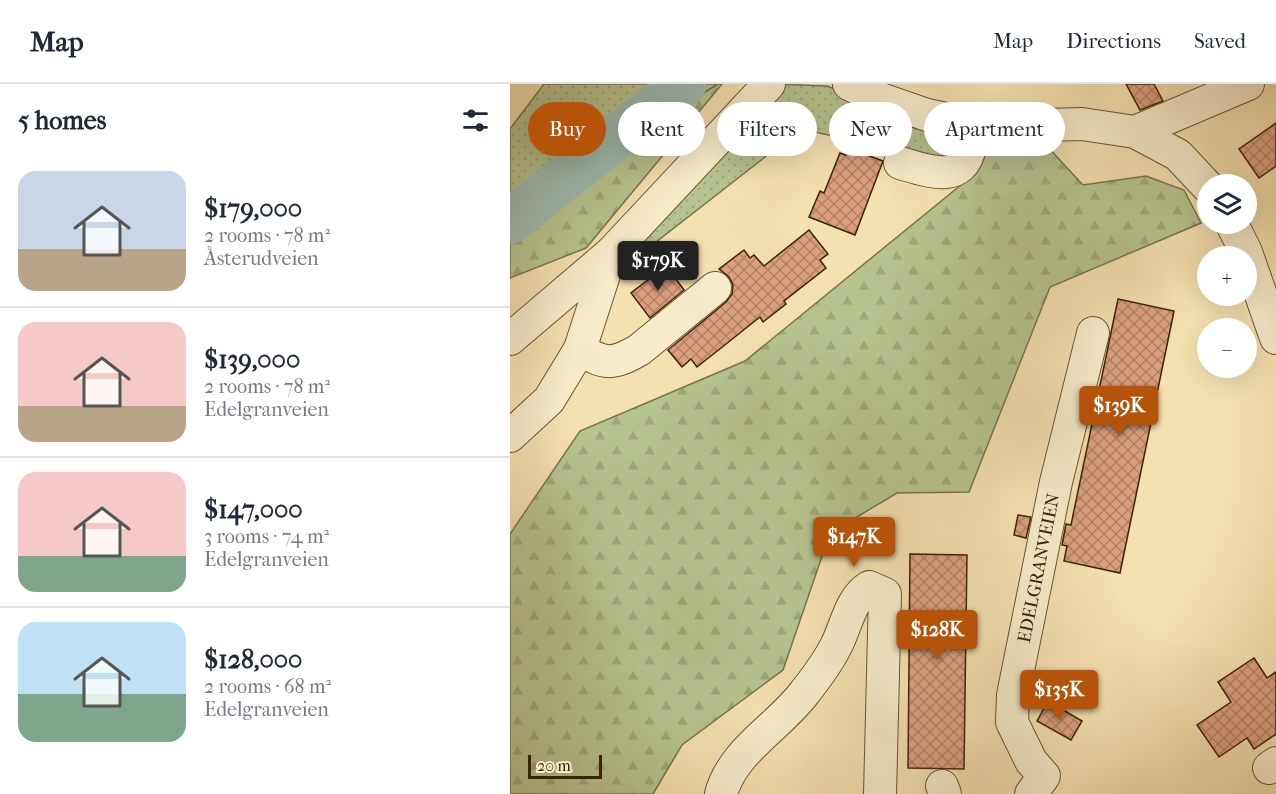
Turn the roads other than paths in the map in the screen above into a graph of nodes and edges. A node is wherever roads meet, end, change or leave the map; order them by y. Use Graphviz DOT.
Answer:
graph roads {
  1 [pos="769,84"];
  2 [pos="849,84"];
  3 [pos="1248,84"];
  4 [pos="924,114"];
  5 [pos="1065,124"];
  6 [pos="1135,132"];
  7 [pos="967,156"];
  8 [pos="900,163"];
  9 [pos="1197,176"];
  10 [pos="1237,234"];
  11 [pos="611,253"];
  12 [pos="715,288"];
  13 [pos="1093,333"];
  14 [pos="1276,338"];
  15 [pos="510,339"];
  16 [pos="580,349"];
  17 [pos="514,433"];
  18 [pos="1037,785"];
  19 [pos="721,794"];
  20 [pos="880,794"];
  1 -- 11 [label="street"];
  2 -- 4 [label="street"];
  3 -- 6 [label="street"];
  5 -- 6 [label="street"];
  6 -- 9 [label="street"];
  7 -- 8 [label="street"];
  10 -- 14 [label="street"];
  11 -- 15 [label="street"];
  11 -- 16 [label="street"];
  12 -- 16 [label="street"];
  13 -- 18 [label="street, EDELGRANVEIEN"];
  16 -- 17 [label="street"];
  19 -- 20 [label="street"];
}
